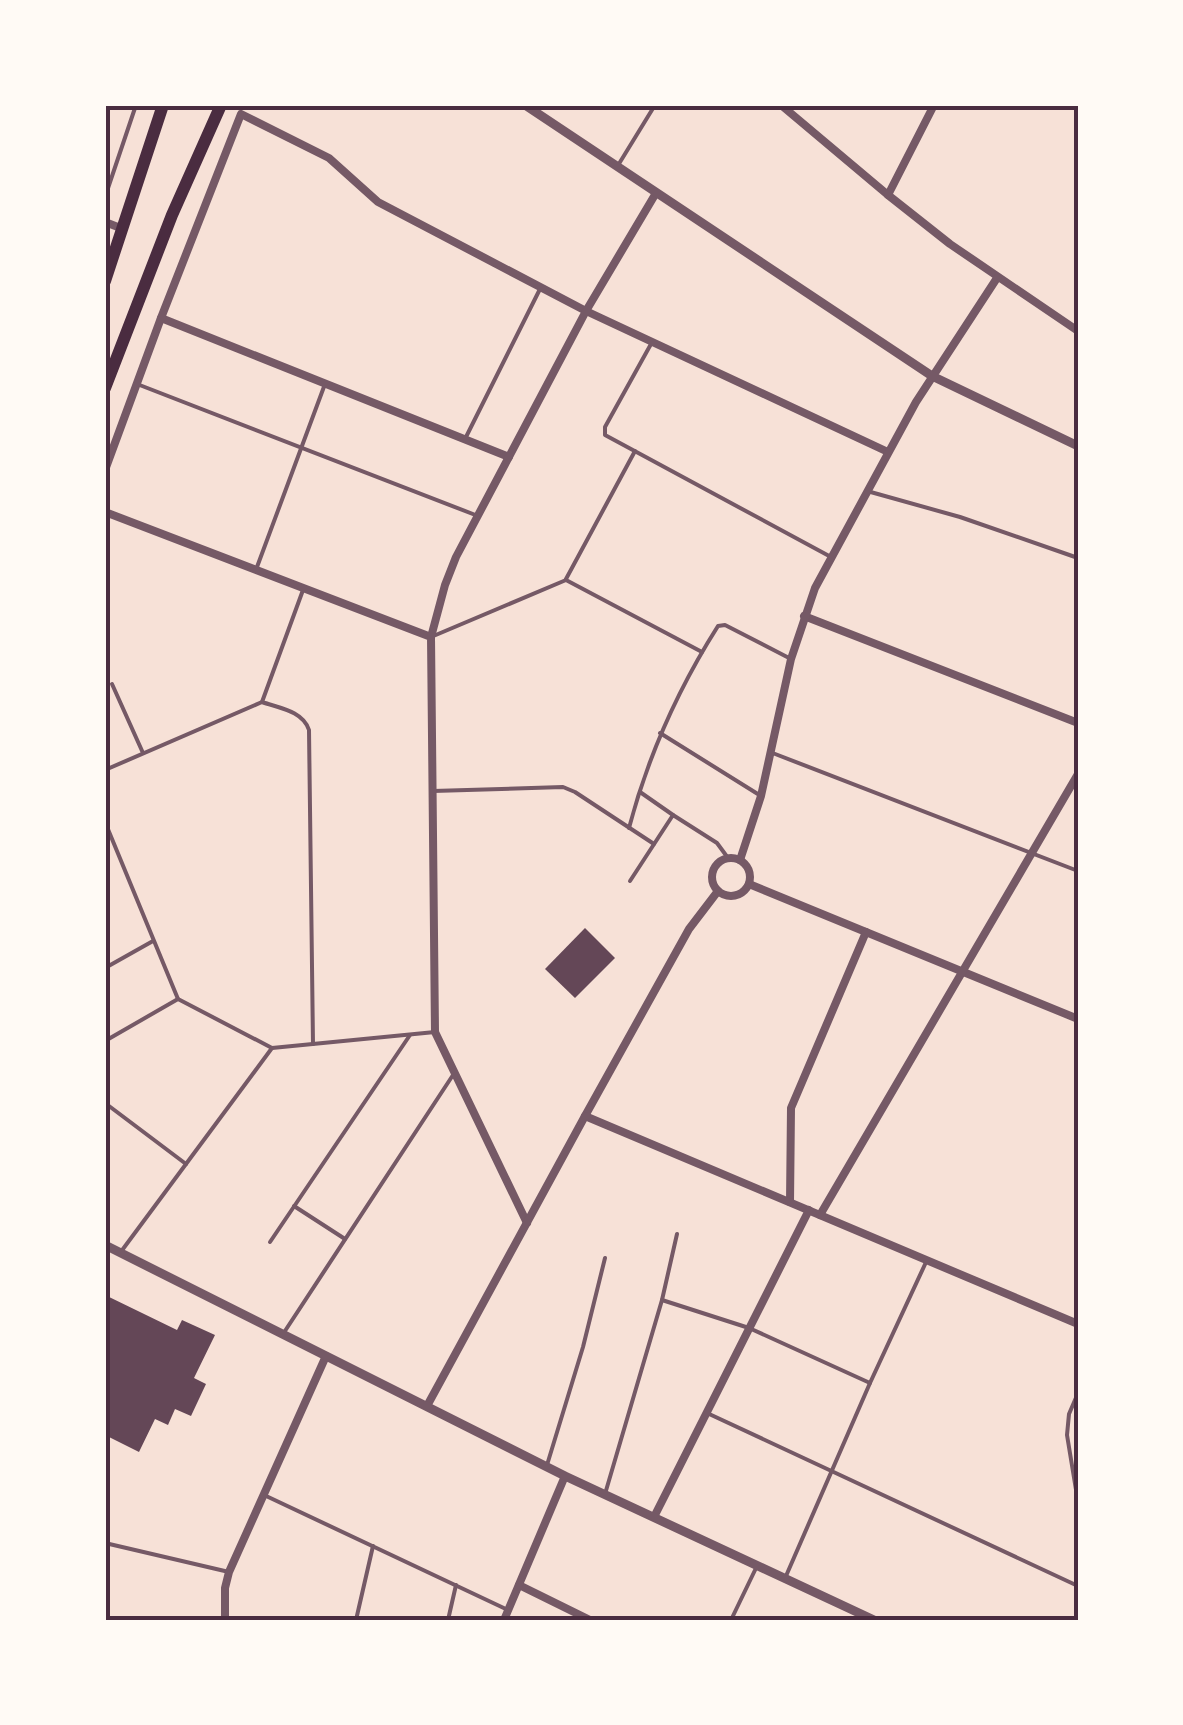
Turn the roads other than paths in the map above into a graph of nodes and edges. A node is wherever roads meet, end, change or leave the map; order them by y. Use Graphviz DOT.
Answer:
graph roads {
  1 [pos="136,105"];
  2 [pos="163,105"];
  3 [pos="221,105"];
  4 [pos="525,105"];
  5 [pos="656,105"];
  6 [pos="782,105"];
  7 [pos="934,105"];
  8 [pos="243,109"];
  9 [pos="538,109"];
  10 [pos="618,166"];
  11 [pos="656,192"];
  12 [pos="888,195"];
  13 [pos="105,197"];
  14 [pos="105,222"];
  15 [pos="123,229"];
  16 [pos="998,278"];
  17 [pos="105,281"];
  18 [pos="541,287"];
  19 [pos="586,311"];
  20 [pos="161,318"];
  21 [pos="1078,330"];
  22 [pos="652,342"];
  23 [pos="932,376"];
  24 [pos="137,384"];
  25 [pos="325,384"];
  26 [pos="105,388"];
  27 [pos="465,440"];
  28 [pos="1078,446"];
  29 [pos="301,448"];
  30 [pos="635,451"];
  31 [pos="888,452"];
  32 [pos="509,457"];
  33 [pos="105,470"];
  34 [pos="867,491"];
  35 [pos="105,512"];
  36 [pos="478,516"];
  37 [pos="831,556"];
  38 [pos="1078,558"];
  39 [pos="256,570"];
  40 [pos="566,580"];
  41 [pos="304,588"];
  42 [pos="804,616"];
  43 [pos="431,637"];
  44 [pos="703,652"];
  45 [pos="791,660"];
  46 [pos="112,684"];
  47 [pos="262,702"];
  48 [pos="1078,722"];
  49 [pos="660,733"];
  50 [pos="770,752"];
  51 [pos="143,754"];
  52 [pos="105,770"];
  53 [pos="1078,774"];
  54 [pos="433,791"];
  55 [pos="638,792"];
  56 [pos="761,796"];
  57 [pos="673,814"];
  58 [pos="105,822"];
  59 [pos="629,828"];
  60 [pos="654,844"];
  61 [pos="1032,853"];
  62 [pos="728,858"];
  63 [pos="740,860"];
  64 [pos="1078,871"];
  65 [pos="630,881"];
  66 [pos="749,884"];
  67 [pos="718,891"];
  68 [pos="866,932"];
  69 [pos="154,941"];
  70 [pos="105,968"];
  71 [pos="963,972"];
  72 [pos="178,999"];
  73 [pos="1078,1019"];
  74 [pos="436,1032"];
  75 [pos="410,1034"];
  76 [pos="105,1041"];
  77 [pos="313,1044"];
  78 [pos="272,1048"];
  79 [pos="455,1073"];
  80 [pos="105,1103"];
  81 [pos="585,1116"];
  82 [pos="186,1164"];
  83 [pos="790,1202"];
  84 [pos="294,1206"];
  85 [pos="808,1210"];
  86 [pos="820,1216"];
  87 [pos="527,1223"];
  88 [pos="677,1234"];
  89 [pos="345,1240"];
  90 [pos="270,1242"];
  91 [pos="105,1245"];
  92 [pos="120,1253"];
  93 [pos="605,1258"];
  94 [pos="927,1260"];
  95 [pos="662,1300"];
  96 [pos="1078,1324"];
  97 [pos="749,1328"];
  98 [pos="283,1334"];
  99 [pos="326,1356"];
  100 [pos="870,1383"];
  101 [pos="1078,1393"];
  102 [pos="427,1406"];
  103 [pos="707,1413"];
  104 [pos="546,1466"];
  105 [pos="832,1471"];
  106 [pos="565,1476"];
  107 [pos="1076,1477"];
  108 [pos="606,1494"];
  109 [pos="263,1495"];
  110 [pos="1078,1502"];
  111 [pos="654,1517"];
  112 [pos="105,1543"];
  113 [pos="373,1546"];
  114 [pos="758,1565"];
  115 [pos="229,1572"];
  116 [pos="785,1578"];
  117 [pos="456,1585"];
  118 [pos="519,1585"];
  119 [pos="1078,1586"];
  120 [pos="508,1610"];
  121 [pos="225,1620"];
  122 [pos="356,1620"];
  123 [pos="448,1620"];
  124 [pos="504,1620"];
  125 [pos="590,1620"];
  126 [pos="731,1620"];
  127 [pos="874,1620"];
  1 -- 13 [label="lane"];
  2 -- 15 [label="highway"];
  3 -- 26 [label="highway"];
  4 -- 9 [label="street"];
  5 -- 10 [label="lane"];
  6 -- 12 [label="street"];
  7 -- 12 [label="street"];
  8 -- 18 [label="street"];
  8 -- 20 [label="street"];
  9 -- 10 [label="street"];
  10 -- 11 [label="street"];
  11 -- 19 [label="street"];
  11 -- 23 [label="street"];
  12 -- 16 [label="street"];
  14 -- 15 [label="street"];
  15 -- 17 [label="highway"];
  16 -- 21 [label="street"];
  16 -- 23 [label="street"];
  18 -- 19 [label="street"];
  18 -- 27 [label="lane"];
  19 -- 22 [label="street"];
  19 -- 32 [label="street"];
  20 -- 24 [label="street"];
  20 -- 25 [label="street"];
  22 -- 30 [label="lane"];
  22 -- 31 [label="street"];
  23 -- 28 [label="street"];
  23 -- 31 [label="street"];
  24 -- 29 [label="lane"];
  24 -- 33 [label="street"];
  25 -- 27 [label="street"];
  25 -- 29 [label="lane"];
  27 -- 32 [label="street"];
  29 -- 36 [label="lane"];
  29 -- 39 [label="lane"];
  30 -- 37 [label="lane"];
  30 -- 40 [label="lane"];
  31 -- 34 [label="street"];
  32 -- 36 [label="street"];
  34 -- 37 [label="street"];
  34 -- 38 [label="lane"];
  35 -- 39 [label="street"];
  36 -- 43 [label="street"];
  37 -- 42 [label="street"];
  39 -- 41 [label="street"];
  40 -- 43 [label="lane"];
  40 -- 44 [label="lane"];
  41 -- 43 [label="street"];
  41 -- 47 [label="lane"];
  42 -- 45 [label="street"];
  42 -- 48 [label="street"];
  43 -- 54 [label="street"];
  44 -- 45 [label="lane"];
  44 -- 49 [label="lane"];
  45 -- 50 [label="street"];
  46 -- 51 [label="lane"];
  47 -- 51 [label="lane"];
  47 -- 77 [label="lane"];
  49 -- 55 [label="lane"];
  49 -- 56 [label="lane"];
  50 -- 56 [label="street"];
  50 -- 61 [label="lane"];
  51 -- 52 [label="lane"];
  53 -- 61 [label="street"];
  54 -- 59 [label="lane"];
  54 -- 74 [label="street"];
  55 -- 57 [label="lane"];
  55 -- 59 [label="lane"];
  56 -- 63 [label="street"];
  57 -- 60 [label="lane"];
  57 -- 62 [label="lane"];
  58 -- 69 [label="lane"];
  59 -- 60 [label="lane"];
  60 -- 65 [label="lane"];
  61 -- 64 [label="lane"];
  61 -- 71 [label="street"];
  62 -- 63 [label="street"];
  62 -- 67 [label="street"];
  63 -- 66 [label="street"];
  66 -- 67 [label="street"];
  66 -- 68 [label="street"];
  67 -- 81 [label="street"];
  68 -- 71 [label="street"];
  68 -- 83 [label="street"];
  69 -- 70 [label="lane"];
  69 -- 72 [label="lane"];
  71 -- 73 [label="street"];
  71 -- 86 [label="street"];
  72 -- 76 [label="lane"];
  72 -- 78 [label="lane"];
  74 -- 75 [label="lane"];
  74 -- 79 [label="street"];
  75 -- 77 [label="lane"];
  75 -- 84 [label="lane"];
  77 -- 78 [label="lane"];
  78 -- 82 [label="lane"];
  79 -- 87 [label="street"];
  79 -- 89 [label="lane"];
  80 -- 82 [label="lane"];
  81 -- 83 [label="street"];
  81 -- 87 [label="street"];
  82 -- 92 [label="lane"];
  83 -- 85 [label="street"];
  84 -- 89 [label="lane"];
  84 -- 90 [label="lane"];
  85 -- 86 [label="street"];
  85 -- 97 [label="street"];
  86 -- 94 [label="street"];
  87 -- 102 [label="street"];
  88 -- 95 [label="lane"];
  89 -- 98 [label="lane"];
  91 -- 92 [label="street"];
  92 -- 98 [label="street"];
  93 -- 104 [label="lane"];
  94 -- 96 [label="street"];
  94 -- 100 [label="lane"];
  95 -- 97 [label="lane"];
  95 -- 108 [label="lane"];
  97 -- 100 [label="lane"];
  97 -- 103 [label="street"];
  98 -- 99 [label="street"];
  99 -- 102 [label="street"];
  99 -- 109 [label="street"];
  100 -- 105 [label="lane"];
  101 -- 107 [label="lane"];
  102 -- 104 [label="street"];
  103 -- 105 [label="lane"];
  103 -- 111 [label="street"];
  104 -- 106 [label="street"];
  105 -- 116 [label="lane"];
  105 -- 119 [label="lane"];
  106 -- 108 [label="street"];
  106 -- 118 [label="street"];
  107 -- 110 [label="lane"];
  108 -- 111 [label="street"];
  109 -- 113 [label="lane"];
  109 -- 115 [label="street"];
  111 -- 114 [label="street"];
  112 -- 115 [label="lane"];
  113 -- 117 [label="lane"];
  113 -- 122 [label="lane"];
  114 -- 116 [label="street"];
  114 -- 126 [label="lane"];
  115 -- 121 [label="street"];
  116 -- 127 [label="street"];
  117 -- 120 [label="lane"];
  117 -- 123 [label="lane"];
  118 -- 120 [label="street"];
  118 -- 125 [label="street"];
  120 -- 124 [label="street"];
}
